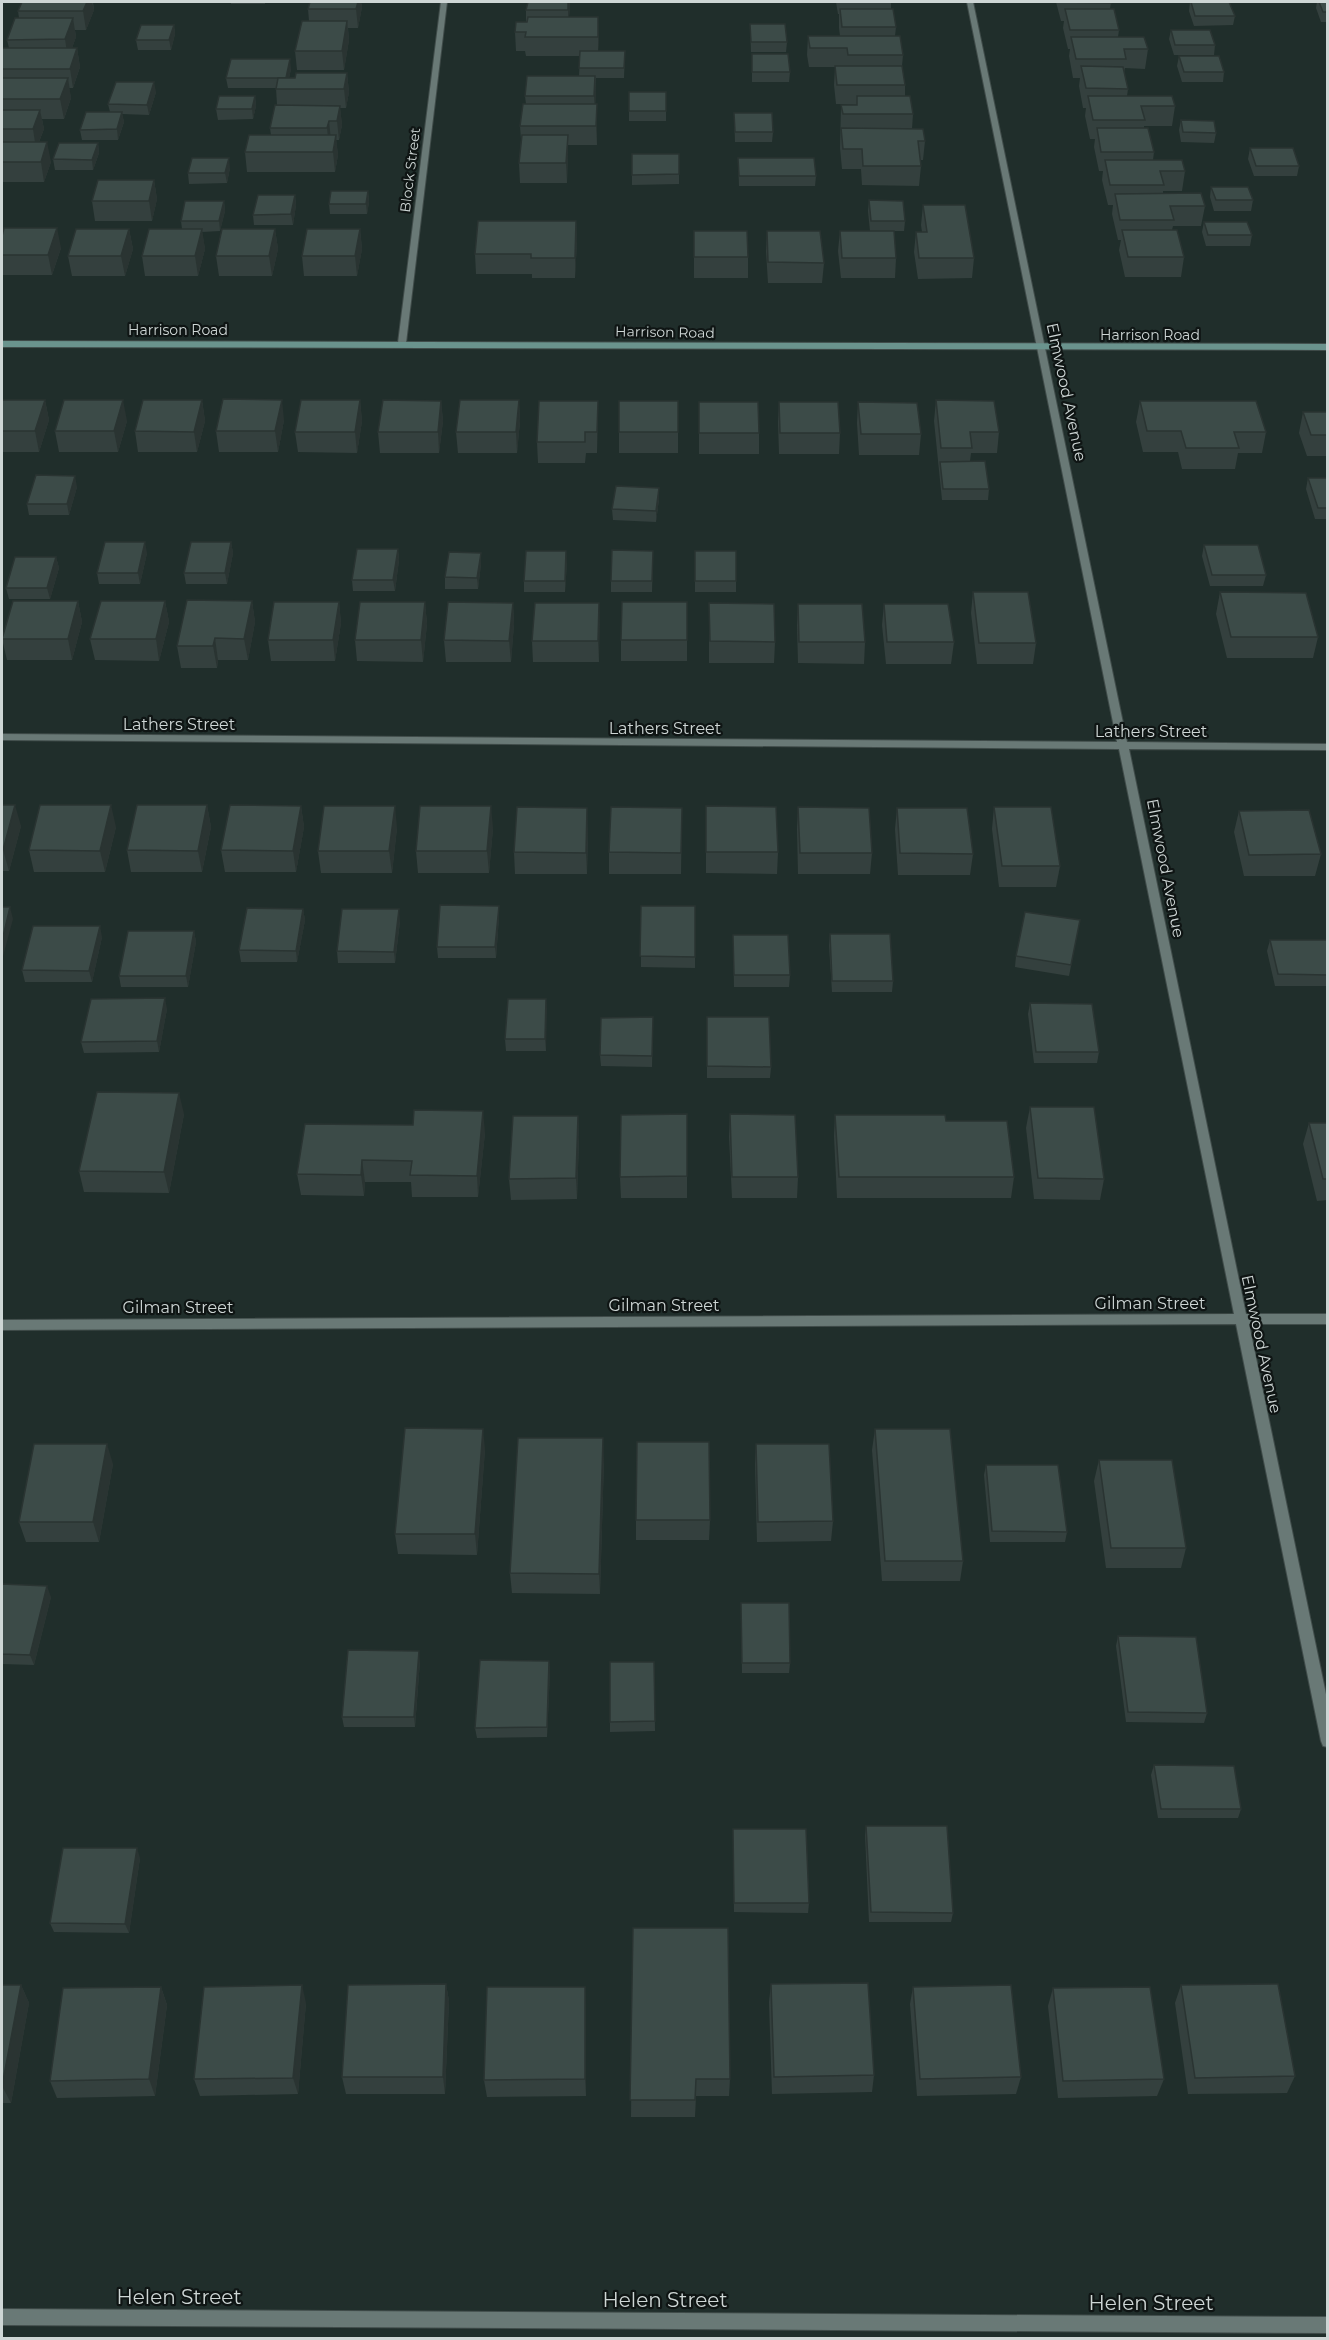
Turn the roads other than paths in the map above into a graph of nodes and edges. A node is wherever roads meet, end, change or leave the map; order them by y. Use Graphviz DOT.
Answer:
graph roads {
  1 [pos="444,2"];
  2 [pos="970,2"];
  3 [pos="402,343"];
  4 [pos="2,344"];
  5 [pos="1328,347"];
  6 [pos="1042,348"];
  7 [pos="2,737"];
  8 [pos="1122,746"];
  9 [pos="1328,747"];
  10 [pos="1240,1318"];
  11 [pos="1328,1319"];
  12 [pos="2,1325"];
  13 [pos="1328,1741"];
  14 [pos="2,2318"];
  15 [pos="1328,2325"];
  1 -- 3 [label="street, Block Street"];
  2 -- 6 [label="street, Elmwood Avenue"];
  3 -- 4 [label="street, Harrison Road"];
  3 -- 6 [label="street, Harrison Road"];
  5 -- 6 [label="street, Harrison Road"];
  6 -- 8 [label="street, Elmwood Avenue"];
  7 -- 8 [label="street, Lathers Street"];
  8 -- 9 [label="street, Lathers Street"];
  8 -- 10 [label="street, Elmwood Avenue"];
  10 -- 11 [label="street, Gilman Street"];
  10 -- 12 [label="street, Gilman Street"];
  10 -- 13 [label="street, Elmwood Avenue"];
  14 -- 15 [label="street, Helen Street"];
}
